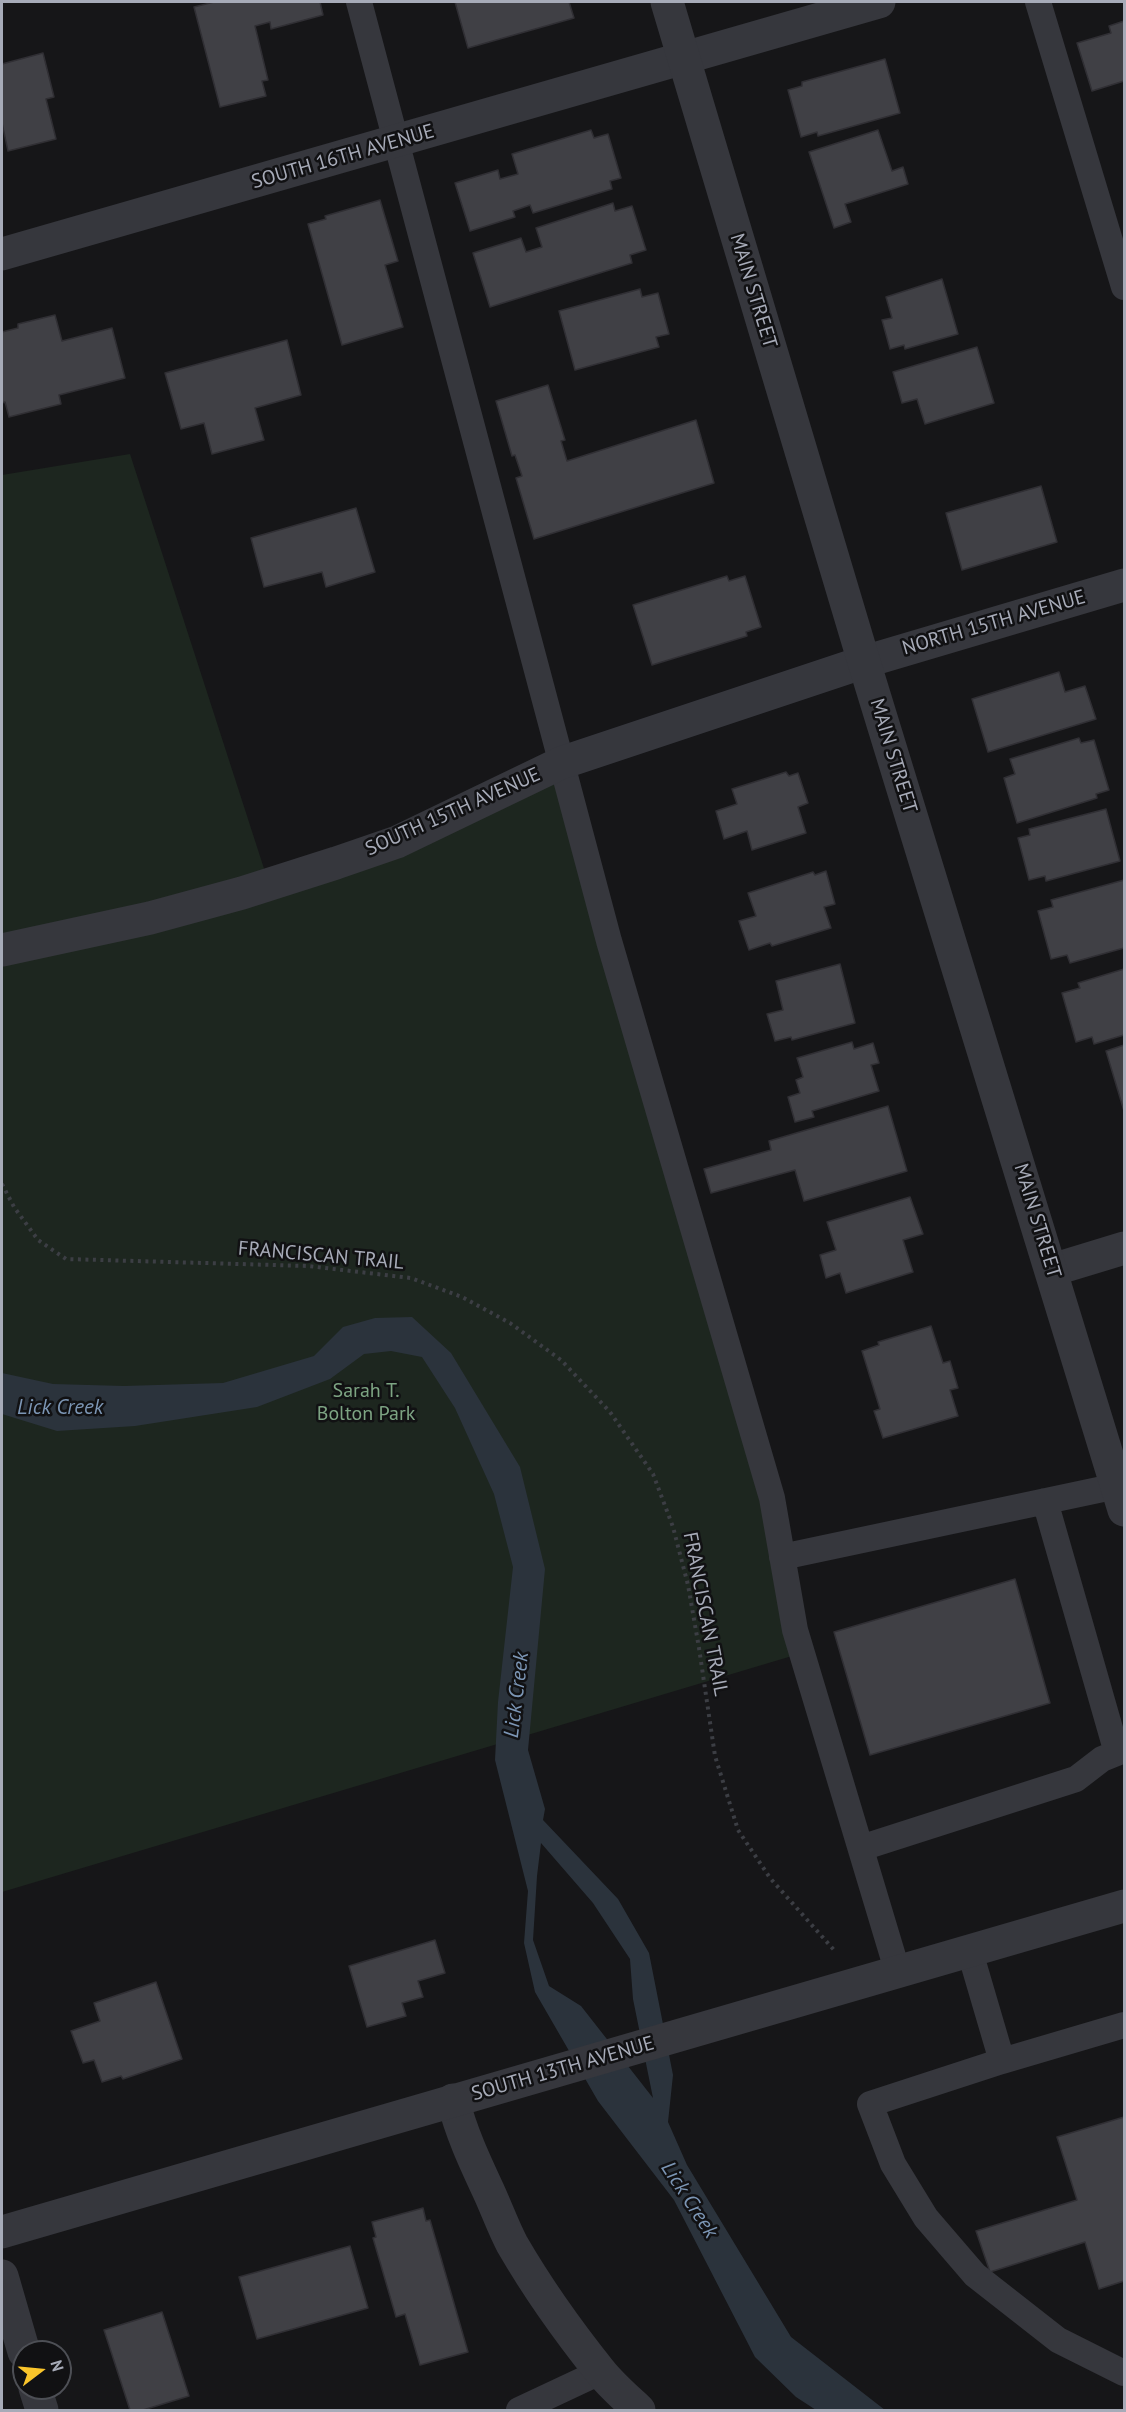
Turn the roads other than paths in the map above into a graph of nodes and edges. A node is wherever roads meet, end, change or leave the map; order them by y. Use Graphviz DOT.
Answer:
graph roads {
  1 [pos="359,2"];
  2 [pos="667,2"];
  3 [pos="879,2"];
  4 [pos="1038,2"];
  5 [pos="684,59"];
  6 [pos="396,141"];
  7 [pos="1119,252"];
  8 [pos="2,254"];
  9 [pos="1125,287"];
  10 [pos="1125,585"];
  11 [pos="864,662"];
  12 [pos="561,763"];
  13 [pos="2,950"];
  14 [pos="1125,1248"];
  15 [pos="1052,1270"];
  16 [pos="1121,1498"];
  17 [pos="1045,1501"];
  18 [pos="782,1557"];
  19 [pos="1121,1751"];
  20 [pos="861,1848"];
  21 [pos="1125,1906"];
  22 [pos="970,1952"];
  23 [pos="898,1973"];
  24 [pos="1125,2025"];
  25 [pos="1002,2061"];
  26 [pos="453,2100"];
  27 [pos="2,2232"];
  28 [pos="2,2276"];
  29 [pos="21,2340"];
  30 [pos="600,2372"];
  31 [pos="1125,2373"];
  32 [pos="519,2410"];
  33 [pos="639,2410"];
  1 -- 6 [label="lane"];
  2 -- 5 [label="street, MAIN STREET"];
  3 -- 5 [label="street, SOUTH 16TH AVENUE"];
  4 -- 7 [label="lane"];
  5 -- 6 [label="street, SOUTH 16TH AVENUE"];
  5 -- 11 [label="street, MAIN STREET"];
  6 -- 8 [label="street, SOUTH 16TH AVENUE"];
  6 -- 12 [label="lane"];
  7 -- 9 [label="lane"];
  10 -- 11 [label="street, NORTH 15TH AVENUE"];
  11 -- 12 [label="street, SOUTH 15TH AVENUE"];
  11 -- 15 [label="street, MAIN STREET"];
  12 -- 13 [label="street, SOUTH 15TH AVENUE"];
  12 -- 18 [label="lane"];
  14 -- 15 [label="street"];
  15 -- 16 [label="street, MAIN STREET"];
  16 -- 17 [label="lane"];
  17 -- 18 [label="lane"];
  17 -- 19 [label="lane"];
  18 -- 20 [label="lane"];
  19 -- 20 [label="lane"];
  20 -- 23 [label="lane"];
  21 -- 22 [label="street, SOUTH 13TH AVENUE"];
  22 -- 23 [label="street, SOUTH 13TH AVENUE"];
  22 -- 25 [label="lane"];
  23 -- 26 [label="street, SOUTH 13TH AVENUE"];
  24 -- 25 [label="lane"];
  25 -- 31 [label="lane"];
  26 -- 27 [label="street, SOUTH 13TH AVENUE"];
  26 -- 30 [label="street"];
  28 -- 29 [label="street"];
  30 -- 32 [label="lane"];
  30 -- 33 [label="street"];
}
